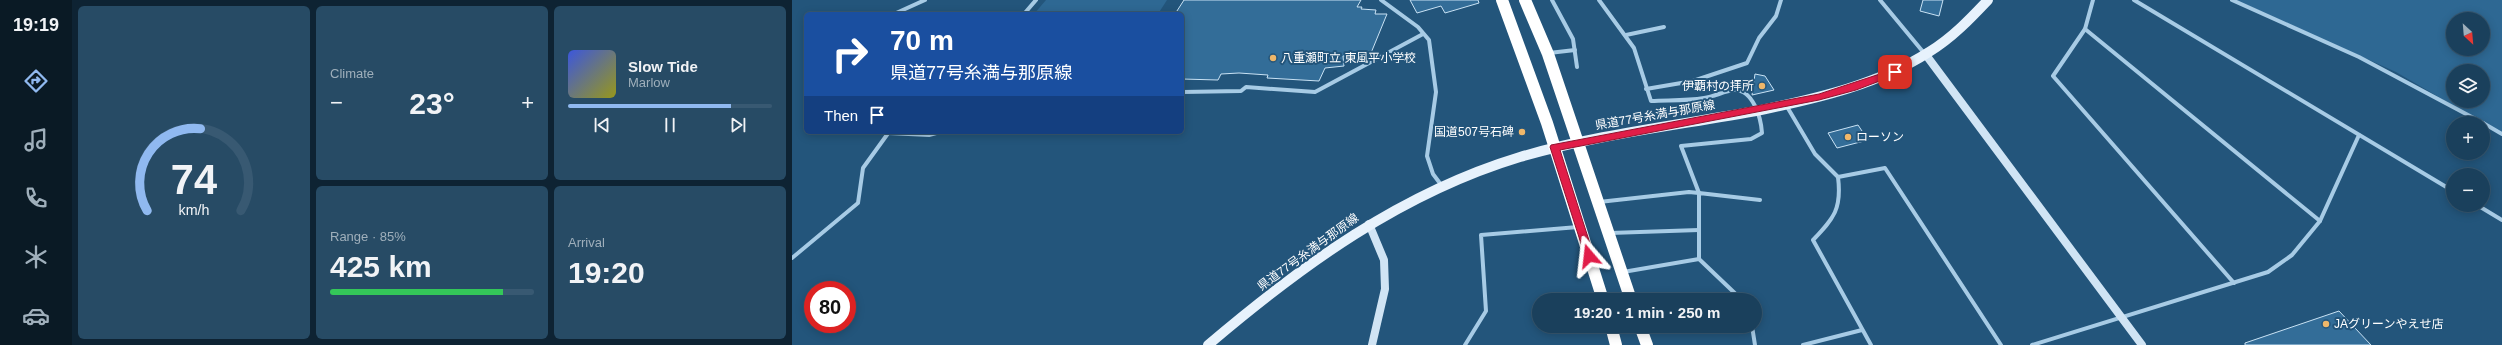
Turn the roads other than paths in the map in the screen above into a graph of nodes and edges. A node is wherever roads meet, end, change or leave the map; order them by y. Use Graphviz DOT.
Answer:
graph roads {
  1 [pos="925,0"];
  2 [pos="1036,0"];
  3 [pos="1381,0"];
  4 [pos="1502,0"];
  5 [pos="1525,0"];
  6 [pos="1552,0"];
  7 [pos="1599,0"];
  8 [pos="1781,0"];
  9 [pos="1880,0"];
  10 [pos="1988,0"];
  11 [pos="2094,0"];
  12 [pos="2134,0"];
  13 [pos="2232,0"];
  14 [pos="898,12"];
  15 [pos="1026,12"];
  16 [pos="1664,27"];
  17 [pos="2085,29"];
  18 [pos="1423,34"];
  19 [pos="1626,35"];
  20 [pos="1575,50"];
  21 [pos="1548,54"];
  22 [pos="1926,55"];
  23 [pos="1578,66"];
  24 [pos="1646,89"];
  25 [pos="1184,92"];
  26 [pos="1786,104"];
  27 [pos="1756,111"];
  28 [pos="2471,116"];
  29 [pos="2490,127"];
  30 [pos="887,134"];
  31 [pos="908,134"];
  32 [pos="933,134"];
  33 [pos="2502,134"];
  34 [pos="2359,135"];
  35 [pos="1578,142"];
  36 [pos="1554,147"];
  37 [pos="1838,177"];
  38 [pos="1442,186"];
  39 [pos="2446,187"];
  40 [pos="1699,193"];
  41 [pos="1760,200"];
  42 [pos="1599,202"];
  43 [pos="2489,212"];
  44 [pos="2502,220"];
  45 [pos="2320,221"];
  46 [pos="1369,224"];
  47 [pos="1580,227"];
  48 [pos="1699,230"];
  49 [pos="1608,233"];
  50 [pos="792,258"];
  51 [pos="1699,260"];
  52 [pos="1622,272"];
  53 [pos="2234,283"];
  54 [pos="1601,293"];
  55 [pos="1629,293"];
  56 [pos="1734,293"];
  57 [pos="2123,319"];
  58 [pos="1862,330"];
  59 [pos="1613,333"];
  60 [pos="1643,333"];
  61 [pos="1753,333"];
  62 [pos="1208,345"];
  63 [pos="1372,345"];
  64 [pos="1465,345"];
  65 [pos="1616,345"];
  66 [pos="1647,345"];
  67 [pos="1755,345"];
  68 [pos="1803,345"];
  69 [pos="1871,345"];
  70 [pos="2001,345"];
  71 [pos="2032,345"];
  72 [pos="2142,345"];
  1 -- 14 [label="street"];
  2 -- 15 [label="street"];
  3 -- 18 [label="street"];
  4 -- 36 [label="highway"];
  5 -- 21 [label="highway"];
  6 -- 20 [label="street"];
  7 -- 19 [label="street"];
  8 -- 24 [label="street"];
  9 -- 22 [label="street"];
  10 -- 22 [label="main road, 県道77号糸満与那原線"];
  11 -- 17 [label="street"];
  12 -- 34 [label="street"];
  13 -- 28 [label="street"];
  16 -- 19 [label="street"];
  17 -- 45 [label="street"];
  17 -- 53 [label="street"];
  18 -- 25 [label="street"];
  18 -- 38 [label="street"];
  19 -- 24 [label="street"];
  20 -- 21 [label="street"];
  20 -- 23 [label="street"];
  21 -- 35 [label="highway"];
  22 -- 26 [label="main road, 県道77号糸満与那原線"];
  22 -- 57 [label="street"];
  24 -- 27 [label="street"];
  26 -- 27 [label="main road, 県道77号糸満与那原線"];
  26 -- 37 [label="street"];
  27 -- 35 [label="main road, 県道77号糸満与那原線"];
  27 -- 40 [label="street"];
  29 -- 33 [label="street"];
  30 -- 50 [label="street"];
  31 -- 32 [label="street"];
  34 -- 39 [label="street"];
  34 -- 45 [label="street"];
  35 -- 36 [label="main road, 県道77号糸満与那原線"];
  35 -- 42 [label="highway"];
  36 -- 38 [label="main road, 県道77号糸満与那原線"];
  36 -- 47 [label="highway"];
  37 -- 58 [label="street"];
  37 -- 70 [label="street"];
  38 -- 46 [label="main road, 県道77号糸満与那原線"];
  40 -- 41 [label="street"];
  40 -- 42 [label="street"];
  40 -- 48 [label="street"];
  42 -- 49 [label="highway"];
  43 -- 44 [label="street"];
  45 -- 53 [label="street"];
  46 -- 62 [label="main road, 県道77号糸満与那原線"];
  46 -- 63 [label="street"];
  47 -- 54 [label="highway"];
  47 -- 64 [label="street"];
  48 -- 49 [label="street"];
  48 -- 51 [label="street"];
  49 -- 52 [label="highway"];
  51 -- 52 [label="street"];
  51 -- 56 [label="street"];
  52 -- 55 [label="highway"];
  53 -- 57 [label="street"];
  57 -- 71 [label="street"];
  57 -- 72 [label="street"];
  58 -- 68 [label="street"];
  58 -- 69 [label="street"];
  59 -- 65 [label="highway"];
  60 -- 66 [label="highway"];
  61 -- 67 [label="street"];
}
